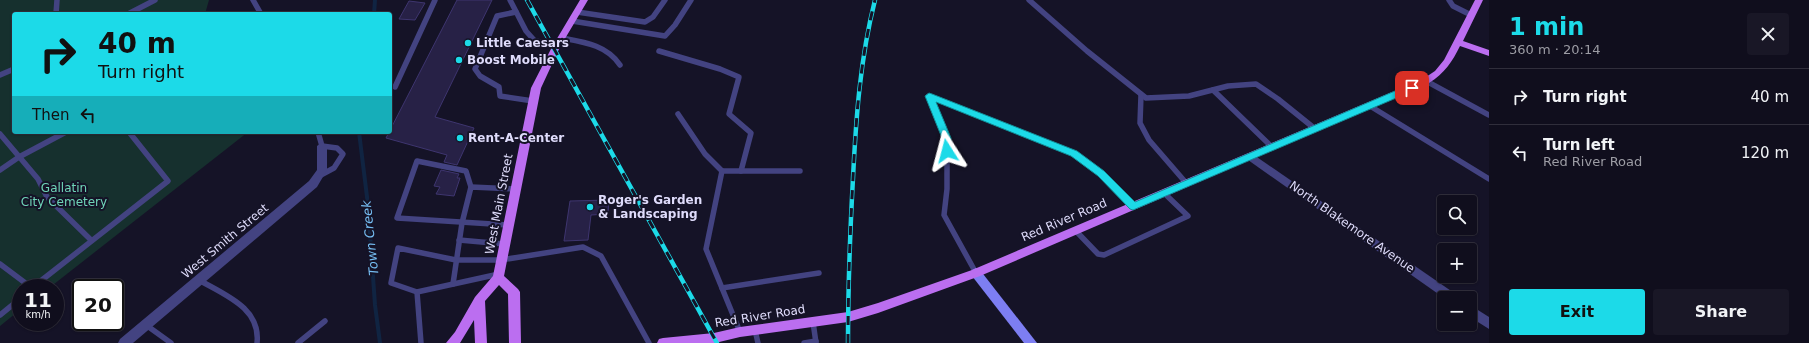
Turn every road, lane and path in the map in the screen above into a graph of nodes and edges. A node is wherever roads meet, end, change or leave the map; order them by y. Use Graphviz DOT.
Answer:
graph roads {
  1 [pos="57,0"];
  2 [pos="155,0"];
  3 [pos="252,0"];
  4 [pos="435,0"];
  5 [pos="510,0"];
  6 [pos="584,0"];
  7 [pos="665,0"];
  8 [pos="691,0"];
  9 [pos="1028,0"];
  10 [pos="1449,0"];
  11 [pos="1479,0"];
  12 [pos="139,9"];
  13 [pos="56,12"];
  14 [pos="132,12"];
  15 [pos="142,12"];
  16 [pos="261,12"];
  17 [pos="516,12"];
  18 [pos="577,12"];
  19 [pos="1471,15"];
  20 [pos="572,21"];
  21 [pos="562,38"];
  22 [pos="1458,42"];
  23 [pos="556,47"];
  24 [pos="659,51"];
  25 [pos="1489,53"];
  26 [pos="620,65"];
  27 [pos="12,69"];
  28 [pos="0,75"];
  29 [pos="1426,81"];
  30 [pos="395,87"];
  31 [pos="1213,90"];
  32 [pos="1141,95"];
  33 [pos="533,101"];
  34 [pos="1370,106"];
  35 [pos="678,114"];
  36 [pos="1489,115"];
  37 [pos="1314,128"];
  38 [pos="0,134"];
  39 [pos="62,134"];
  40 [pos="131,134"];
  41 [pos="319,134"];
  42 [pos="322,146"];
  43 [pos="1272,147"];
  44 [pos="1251,156"];
  45 [pos="19,157"];
  46 [pos="0,170"];
  47 [pos="722,171"];
  48 [pos="742,171"];
  49 [pos="800,171"];
  50 [pos="318,176"];
  51 [pos="1489,179"];
  52 [pos="1187,184"];
  53 [pos="471,187"];
  54 [pos="516,189"];
  55 [pos="1164,193"];
  56 [pos="1133,206"];
  57 [pos="462,223"];
  58 [pos="508,225"];
  59 [pos="1076,230"];
  60 [pos="91,240"];
  61 [pos="459,240"];
  62 [pos="504,244"];
  63 [pos="456,260"];
  64 [pos="501,260"];
  65 [pos="0,264"];
  66 [pos="819,273"];
  67 [pos="976,273"];
  68 [pos="499,276"];
  69 [pos="21,279"];
  70 [pos="44,279"];
  71 [pos="199,280"];
  72 [pos="453,284"];
  73 [pos="722,288"];
  74 [pos="1443,291"];
  75 [pos="417,292"];
  76 [pos="479,300"];
  77 [pos="12,305"];
  78 [pos="0,315"];
  79 [pos="1477,315"];
  80 [pos="325,321"];
  81 [pos="813,322"];
  82 [pos="146,324"];
  83 [pos="1489,324"];
  84 [pos="755,330"];
  85 [pos="740,332"];
  86 [pos="690,341"];
  87 [pos="816,342"];
  88 [pos="124,343"];
  89 [pos="171,343"];
  90 [pos="257,343"];
  91 [pos="298,343"];
  92 [pos="421,343"];
  93 [pos="452,343"];
  94 [pos="481,343"];
  95 [pos="515,343"];
  96 [pos="649,343"];
  97 [pos="663,343"];
  98 [pos="758,343"];
  99 [pos="804,343"];
  100 [pos="1031,343"];
  1 -- 13 [label="lane"];
  2 -- 12 [label="lane"];
  3 -- 16 [label="lane"];
  4 -- 30 [label="lane"];
  5 -- 17 [label="lane"];
  6 -- 18 [label="main road, West Main Street"];
  7 -- 18 [label="lane"];
  8 -- 20 [label="lane"];
  9 -- 32 [label="lane"];
  10 -- 19 [label="lane"];
  11 -- 19 [label="main road, Red River Road"];
  12 -- 14 [label="lane"];
  12 -- 15 [label="lane"];
  17 -- 23 [label="lane"];
  17 -- 33 [label="lane"];
  18 -- 20 [label="main road, West Main Street"];
  19 -- 22 [label="main road, Red River Road"];
  20 -- 21 [label="main road, West Main Street"];
  21 -- 23 [label="main road, West Main Street"];
  21 -- 26 [label="lane"];
  22 -- 25 [label="main road"];
  22 -- 29 [label="main road, Red River Road"];
  23 -- 33 [label="main road, West Main Street"];
  24 -- 48 [label="lane"];
  27 -- 28 [label="lane"];
  29 -- 34 [label="main road, Red River Road"];
  29 -- 36 [label="lane"];
  31 -- 32 [label="lane"];
  31 -- 37 [label="lane"];
  31 -- 43 [label="lane"];
  32 -- 52 [label="lane"];
  33 -- 54 [label="main road, West Main Street"];
  34 -- 37 [label="main road, Red River Road"];
  34 -- 51 [label="lane"];
  35 -- 47 [label="lane"];
  37 -- 43 [label="main road, Red River Road"];
  38 -- 45 [label="lane"];
  39 -- 45 [label="lane"];
  40 -- 60 [label="lane"];
  41 -- 42 [label="lane"];
  42 -- 50 [label="street, West Smith Street"];
  42 -- 50 [label="lane"];
  43 -- 44 [label="main road, Red River Road"];
  44 -- 52 [label="main road, Red River Road"];
  44 -- 74 [label="street, North Blakemore Avenue"];
  45 -- 46 [label="lane"];
  45 -- 60 [label="lane"];
  47 -- 48 [label="lane"];
  47 -- 73 [label="lane"];
  48 -- 49 [label="lane"];
  50 -- 71 [label="street, West Smith Street"];
  52 -- 55 [label="main road, Red River Road"];
  53 -- 54 [label="lane"];
  53 -- 57 [label="lane"];
  53 -- 57 [label="lane"];
  54 -- 58 [label="main road, West Main Street"];
  55 -- 56 [label="main road, Red River Road"];
  55 -- 59 [label="lane"];
  56 -- 59 [label="main road, Red River Road"];
  56 -- 67 [label="lane"];
  57 -- 58 [label="lane"];
  57 -- 61 [label="lane"];
  58 -- 62 [label="main road, West Main Street"];
  59 -- 67 [label="main road, Red River Road"];
  60 -- 70 [label="lane"];
  61 -- 62 [label="lane"];
  61 -- 63 [label="lane"];
  62 -- 64 [label="main road, West Main Street"];
  63 -- 64 [label="lane"];
  63 -- 72 [label="lane"];
  63 -- 75 [label="lane"];
  64 -- 68 [label="main road, West Main Street"];
  64 -- 96 [label="lane"];
  65 -- 69 [label="lane"];
  66 -- 73 [label="lane"];
  67 -- 81 [label="main road, Red River Road"];
  67 -- 100 [label="street"];
  68 -- 72 [label="lane"];
  68 -- 76 [label="main road"];
  68 -- 95 [label="main road"];
  71 -- 82 [label="street, West Smith Street"];
  71 -- 90 [label="lane"];
  72 -- 75 [label="lane"];
  73 -- 85 [label="lane"];
  75 -- 92 [label="lane"];
  76 -- 93 [label="main road"];
  76 -- 94 [label="main road"];
  77 -- 78 [label="lane"];
  79 -- 83 [label="street"];
  80 -- 91 [label="lane"];
  81 -- 84 [label="main road, Red River Road"];
  81 -- 87 [label="lane"];
  82 -- 88 [label="street, West Smith Street"];
  82 -- 89 [label="lane"];
  84 -- 85 [label="main road, Red River Road"];
  84 -- 98 [label="lane"];
  85 -- 86 [label="main road, Red River Road"];
  86 -- 97 [label="main road, Red River Road"];
  87 -- 99 [label="lane"];
}
